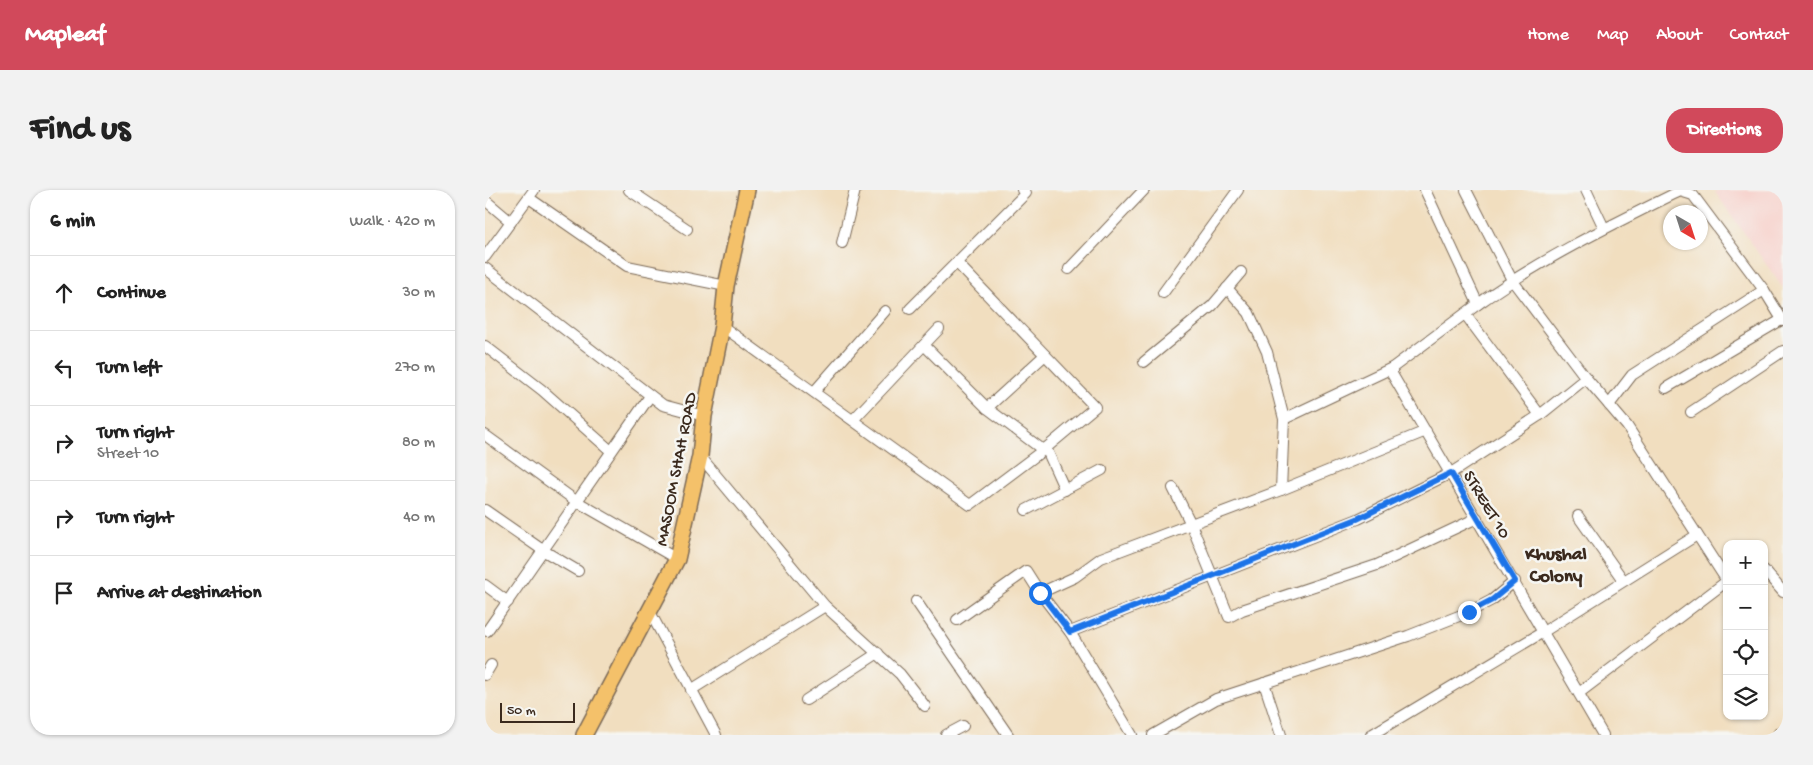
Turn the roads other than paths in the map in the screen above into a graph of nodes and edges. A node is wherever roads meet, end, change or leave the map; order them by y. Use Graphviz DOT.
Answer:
graph roads {
  1 [pos="629,190"];
  2 [pos="747,190"];
  3 [pos="855,190"];
  4 [pos="1144,190"];
  5 [pos="1238,190"];
  6 [pos="1425,190"];
  7 [pos="1466,190"];
  8 [pos="1586,190"];
  9 [pos="1025,191"];
  10 [pos="1680,191"];
  11 [pos="1697,192"];
  12 [pos="532,194"];
  13 [pos="485,200"];
  14 [pos="511,222"];
  15 [pos="1604,228"];
  16 [pos="687,229"];
  17 [pos="841,243"];
  18 [pos="485,257"];
  19 [pos="957,264"];
  20 [pos="485,268"];
  21 [pos="1069,269"];
  22 [pos="1241,272"];
  23 [pos="1512,280"];
  24 [pos="726,286"];
  25 [pos="1227,288"];
  26 [pos="1764,290"];
  27 [pos="1163,293"];
  28 [pos="1478,304"];
  29 [pos="910,309"];
  30 [pos="885,311"];
  31 [pos="1465,314"];
  32 [pos="1783,320"];
  33 [pos="722,326"];
  34 [pos="939,329"];
  35 [pos="924,345"];
  36 [pos="485,346"];
  37 [pos="1783,351"];
  38 [pos="1045,356"];
  39 [pos="1144,362"];
  40 [pos="1392,368"];
  41 [pos="1586,378"];
  42 [pos="1666,388"];
  43 [pos="814,392"];
  44 [pos="650,396"];
  45 [pos="1609,405"];
  46 [pos="987,408"];
  47 [pos="1691,412"];
  48 [pos="1540,414"];
  49 [pos="704,416"];
  50 [pos="1284,419"];
  51 [pos="853,420"];
  52 [pos="1426,431"];
  53 [pos="485,435"];
  54 [pos="1044,449"];
  55 [pos="611,451"];
  56 [pos="700,456"];
  57 [pos="1102,470"];
  58 [pos="1451,473"];
  59 [pos="1173,488"];
  60 [pos="1065,490"];
  61 [pos="1281,490"];
  62 [pos="576,501"];
  63 [pos="485,510"];
  64 [pos="1026,510"];
  65 [pos="1578,516"];
  66 [pos="1477,518"];
  67 [pos="1191,524"];
  68 [pos="1697,536"];
  69 [pos="543,551"];
  70 [pos="677,559"];
  71 [pos="578,572"];
  72 [pos="1768,575"];
  73 [pos="1211,576"];
  74 [pos="1623,580"];
  75 [pos="1515,581"];
  76 [pos="485,585"];
  77 [pos="1783,592"];
  78 [pos="1040,593"];
  79 [pos="916,601"];
  80 [pos="508,602"];
  81 [pos="825,606"];
  82 [pos="650,612"];
  83 [pos="957,620"];
  84 [pos="487,631"];
  85 [pos="1070,632"];
  86 [pos="1543,632"];
  87 [pos="878,653"];
  88 [pos="491,665"];
  89 [pos="485,675"];
  90 [pos="1264,683"];
  91 [pos="691,690"];
  92 [pos="1579,694"];
  93 [pos="806,700"];
  94 [pos="925,706"];
  95 [pos="963,726"];
  96 [pos="1386,731"];
  97 [pos="584,735"];
  98 [pos="716,735"];
  99 [pos="946,735"];
  100 [pos="1008,735"];
  101 [pos="1132,735"];
  102 [pos="1153,735"];
  103 [pos="1281,735"];
  104 [pos="1371,735"];
  105 [pos="1603,735"];
  1 -- 16 [label="street"];
  2 -- 24 [label="main road, MASOOM SHAH ROAD"];
  3 -- 17 [label="street"];
  4 -- 21 [label="street"];
  5 -- 27 [label="street"];
  6 -- 28 [label="street"];
  7 -- 23 [label="street"];
  8 -- 15 [label="street"];
  9 -- 19 [label="street"];
  10 -- 11 [label="street"];
  10 -- 15 [label="street"];
  11 -- 26 [label="street"];
  12 -- 14 [label="street"];
  12 -- 24 [label="street"];
  13 -- 14 [label="street"];
  14 -- 18 [label="street"];
  15 -- 23 [label="street"];
  19 -- 29 [label="street"];
  19 -- 38 [label="street"];
  20 -- 44 [label="street"];
  22 -- 25 [label="street"];
  23 -- 28 [label="street"];
  23 -- 41 [label="street"];
  24 -- 33 [label="main road, MASOOM SHAH ROAD"];
  25 -- 39 [label="street"];
  25 -- 50 [label="street"];
  26 -- 32 [label="street"];
  26 -- 45 [label="street"];
  28 -- 31 [label="street"];
  30 -- 43 [label="street"];
  31 -- 40 [label="street"];
  31 -- 48 [label="street"];
  32 -- 42 [label="street"];
  33 -- 43 [label="street"];
  33 -- 49 [label="main road, MASOOM SHAH ROAD"];
  34 -- 35 [label="street"];
  35 -- 46 [label="street"];
  35 -- 51 [label="street"];
  36 -- 55 [label="street"];
  37 -- 47 [label="street"];
  38 -- 46 [label="street"];
  38 -- 54 [label="street"];
  40 -- 50 [label="street"];
  40 -- 52 [label="street, STREET 10"];
  41 -- 45 [label="street"];
  41 -- 48 [label="street"];
  43 -- 51 [label="street"];
  44 -- 49 [label="street"];
  44 -- 55 [label="street"];
  45 -- 68 [label="street"];
  46 -- 54 [label="street"];
  48 -- 58 [label="street"];
  49 -- 56 [label="main road, MASOOM SHAH ROAD"];
  50 -- 61 [label="street"];
  51 -- 54 [label="street"];
  52 -- 58 [label="street, STREET 10"];
  52 -- 61 [label="street"];
  53 -- 62 [label="street"];
  54 -- 60 [label="street"];
  55 -- 62 [label="street"];
  56 -- 70 [label="main road, MASOOM SHAH ROAD"];
  56 -- 81 [label="street"];
  57 -- 60 [label="street"];
  58 -- 66 [label="street, STREET 10"];
  58 -- 73 [label="street"];
  59 -- 67 [label="street"];
  60 -- 64 [label="street"];
  61 -- 67 [label="street"];
  62 -- 69 [label="street"];
  62 -- 70 [label="street"];
  63 -- 69 [label="street"];
  65 -- 74 [label="street"];
  66 -- 73 [label="street"];
  66 -- 75 [label="street, STREET 10"];
  67 -- 73 [label="street"];
  67 -- 78 [label="street"];
  68 -- 74 [label="street"];
  68 -- 92 [label="street"];
  69 -- 71 [label="street"];
  69 -- 80 [label="street"];
  70 -- 82 [label="main road, MASOOM SHAH ROAD"];
  72 -- 77 [label="street"];
  73 -- 85 [label="street"];
  74 -- 86 [label="street"];
  75 -- 86 [label="street, STREET 10"];
  75 -- 90 [label="street"];
  76 -- 80 [label="street"];
  78 -- 83 [label="street"];
  78 -- 85 [label="street"];
  79 -- 100 [label="street"];
  80 -- 84 [label="street"];
  81 -- 87 [label="street"];
  81 -- 91 [label="street"];
  82 -- 91 [label="street"];
  82 -- 97 [label="main road, MASOOM SHAH ROAD"];
  85 -- 101 [label="street"];
  86 -- 92 [label="street, STREET 10"];
  86 -- 96 [label="street"];
  87 -- 93 [label="street"];
  87 -- 94 [label="street"];
  88 -- 89 [label="street"];
  90 -- 102 [label="street"];
  90 -- 103 [label="street"];
  91 -- 98 [label="street"];
  92 -- 105 [label="street, STREET 10"];
  95 -- 99 [label="street"];
  96 -- 104 [label="street"];
}
